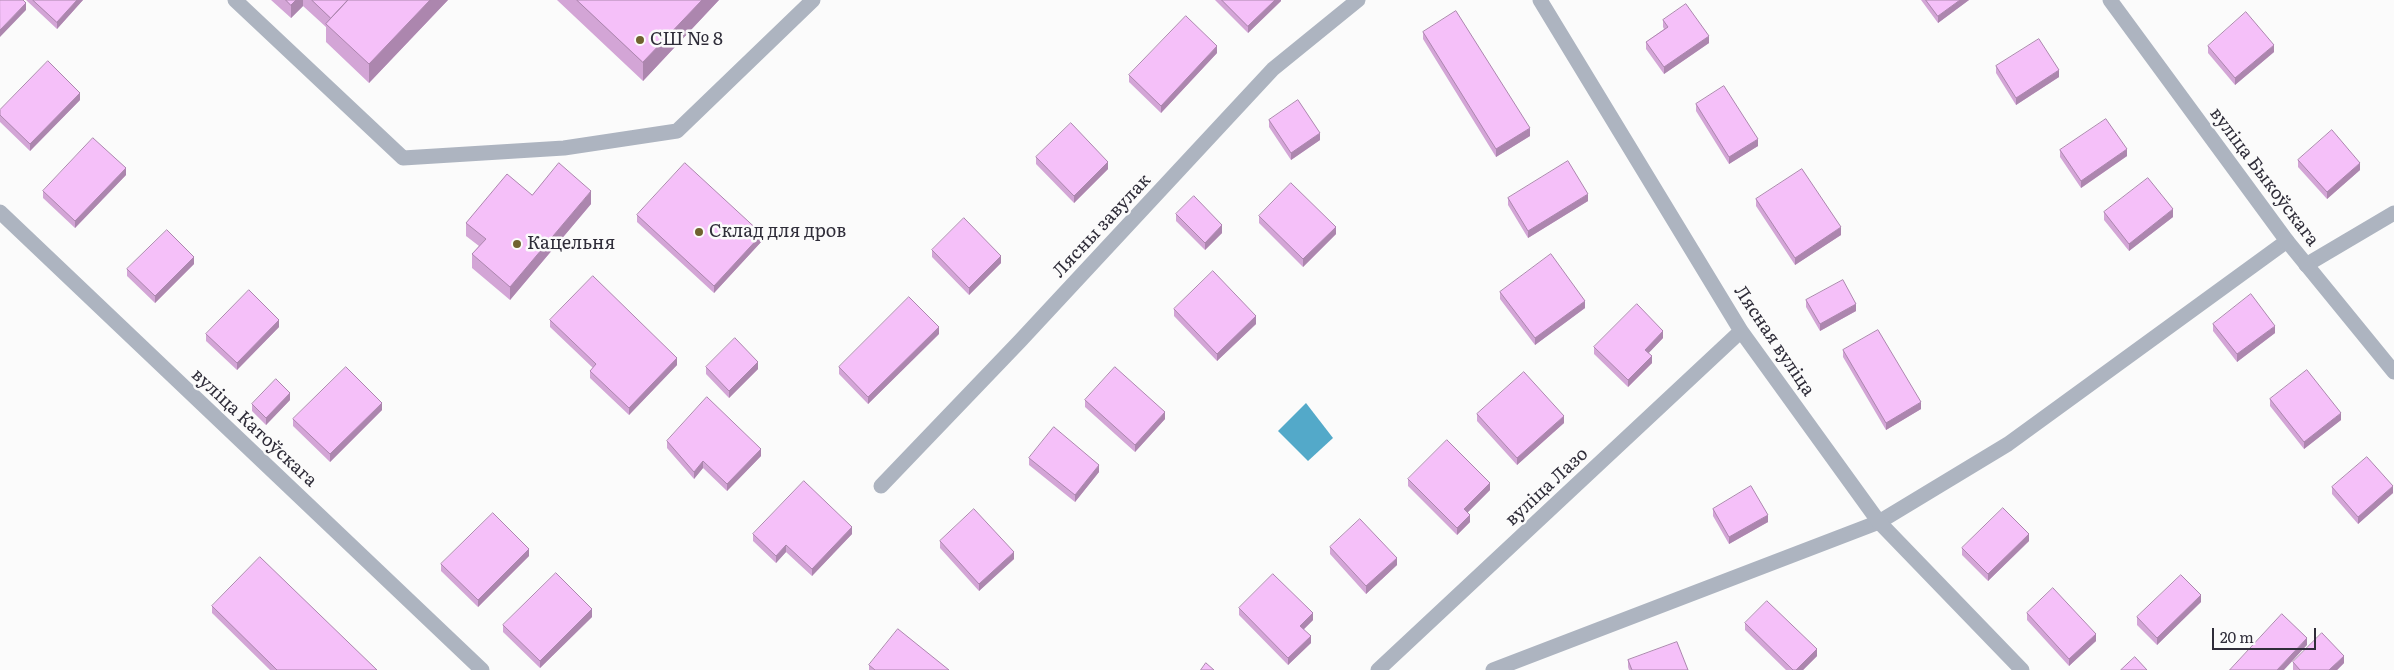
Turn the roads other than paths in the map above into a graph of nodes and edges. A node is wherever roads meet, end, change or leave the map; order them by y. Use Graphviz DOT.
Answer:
graph roads {
  1 [pos="235,0"];
  2 [pos="813,0"];
  3 [pos="1358,0"];
  4 [pos="1540,0"];
  5 [pos="2110,0"];
  6 [pos="0,212"];
  7 [pos="2394,213"];
  8 [pos="2287,241"];
  9 [pos="2306,265"];
  10 [pos="1741,331"];
  11 [pos="2394,372"];
  12 [pos="881,486"];
  13 [pos="1879,522"];
  14 [pos="482,670"];
  15 [pos="1378,670"];
  16 [pos="1493,670"];
  17 [pos="2022,670"];
  1 -- 2 [label="street"];
  3 -- 12 [label="street, Лясны завулак"];
  4 -- 10 [label="street, Лясная вуліца"];
  5 -- 8 [label="street, вуліца Быкоўскага"];
  6 -- 14 [label="street, вуліца Катоўскага"];
  7 -- 9 [label="street"];
  8 -- 9 [label="street, вуліца Быкоўскага"];
  8 -- 13 [label="street"];
  9 -- 11 [label="street, вуліца Быкоўскага"];
  10 -- 13 [label="street, Лясная вуліца"];
  10 -- 15 [label="street, вуліца Лазо"];
  13 -- 16 [label="street"];
  13 -- 17 [label="street, Лясная вуліца"];
}
